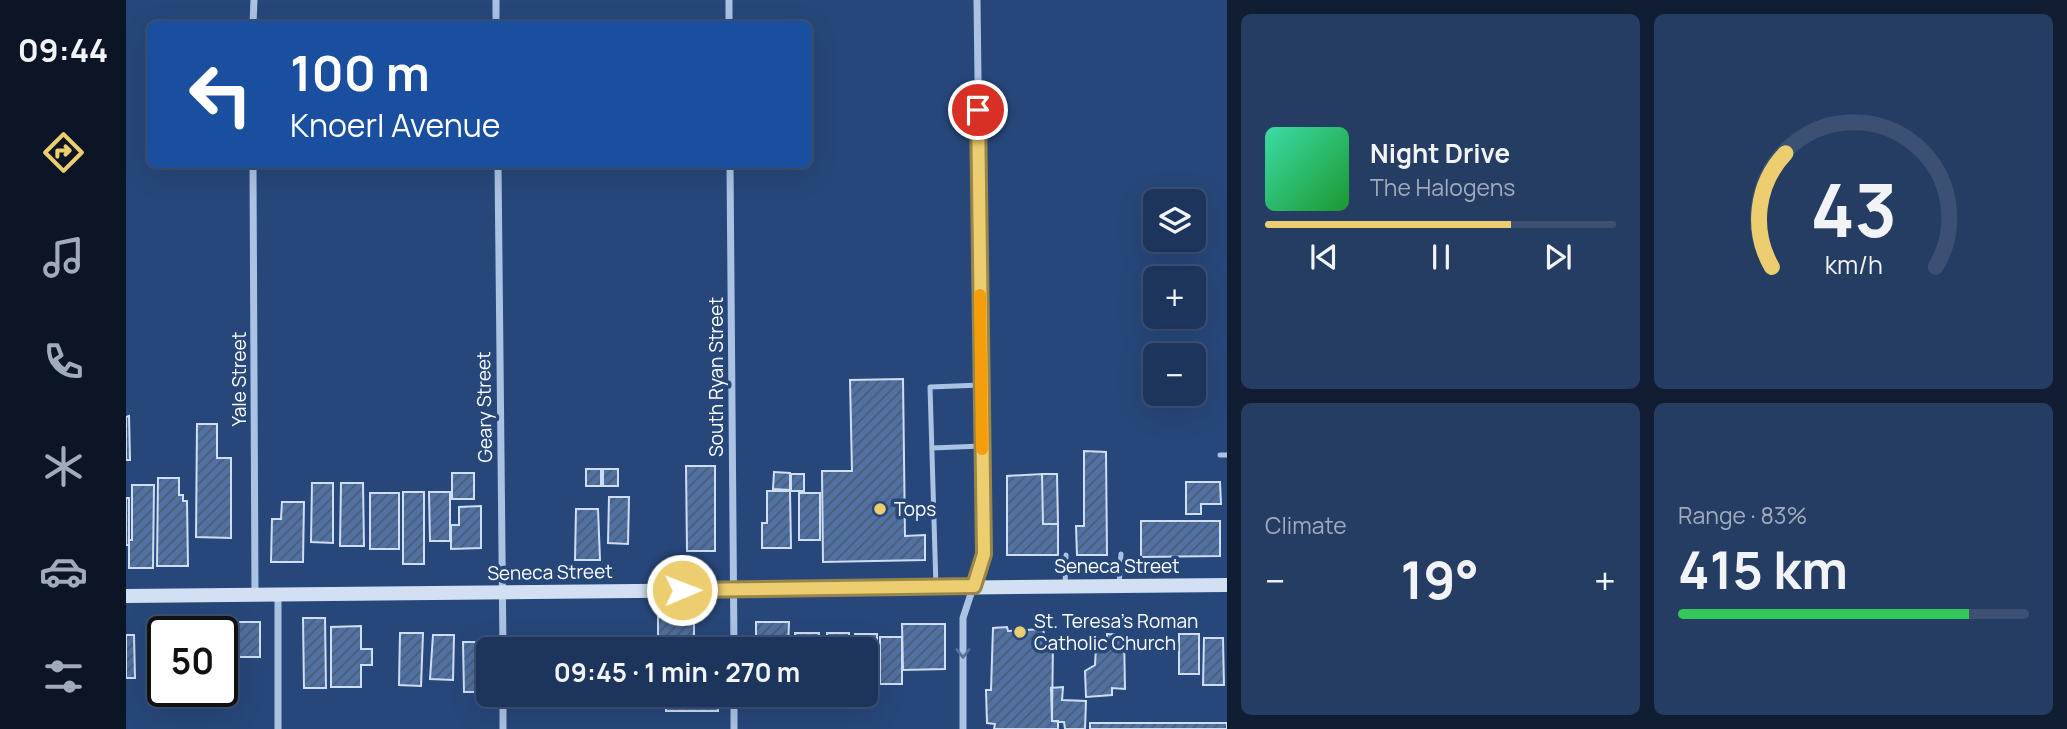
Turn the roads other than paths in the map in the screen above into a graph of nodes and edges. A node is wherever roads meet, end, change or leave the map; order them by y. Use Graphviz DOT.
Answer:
graph roads {
  1 [pos="254,0"];
  2 [pos="496,0"];
  3 [pos="729,0"];
  4 [pos="976,0"];
  5 [pos="253,21"];
  6 [pos="496,21"];
  7 [pos="729,21"];
  8 [pos="253,168"];
  9 [pos="498,168"];
  10 [pos="730,168"];
  11 [pos="981,385"];
  12 [pos="982,446"];
  13 [pos="933,448"];
  14 [pos="1220,455"];
  15 [pos="1227,455"];
  16 [pos="1121,554"];
  17 [pos="1066,555"];
  18 [pos="1227,585"];
  19 [pos="974,586"];
  20 [pos="1065,586"];
  21 [pos="1119,586"];
  22 [pos="936,587"];
  23 [pos="733,589"];
  24 [pos="502,592"];
  25 [pos="255,594"];
  26 [pos="278,594"];
  27 [pos="126,596"];
  28 [pos="503,637"];
  29 [pos="734,637"];
  30 [pos="503,707"];
  31 [pos="734,707"];
  32 [pos="278,729"];
  33 [pos="503,729"];
  34 [pos="734,729"];
  35 [pos="963,729"];
  1 -- 5 [label="street"];
  2 -- 6 [label="street"];
  3 -- 7 [label="street"];
  4 -- 11 [label="street"];
  8 -- 25 [label="street, Yale Street"];
  9 -- 24 [label="street, Geary Street"];
  10 -- 23 [label="street, South Ryan Street"];
  11 -- 12 [label="street"];
  11 -- 13 [label="lane"];
  12 -- 13 [label="lane"];
  12 -- 19 [label="street"];
  13 -- 22 [label="lane"];
  14 -- 15 [label="lane"];
  16 -- 21 [label="lane"];
  17 -- 20 [label="lane"];
  18 -- 21 [label="main road, Seneca Street"];
  19 -- 20 [label="main road, Seneca Street"];
  19 -- 22 [label="main road, Seneca Street"];
  19 -- 35 [label="street, one-way"];
  20 -- 21 [label="main road, Seneca Street"];
  22 -- 23 [label="main road, Seneca Street"];
  23 -- 24 [label="main road, Seneca Street"];
  23 -- 29 [label="street, South Ryan Street"];
  24 -- 26 [label="main road, Seneca Street"];
  24 -- 28 [label="street, Geary Street"];
  25 -- 26 [label="main road, Seneca Street"];
  25 -- 27 [label="main road, Seneca Street"];
  26 -- 32 [label="street"];
  30 -- 33 [label="street"];
  31 -- 34 [label="street"];
}
